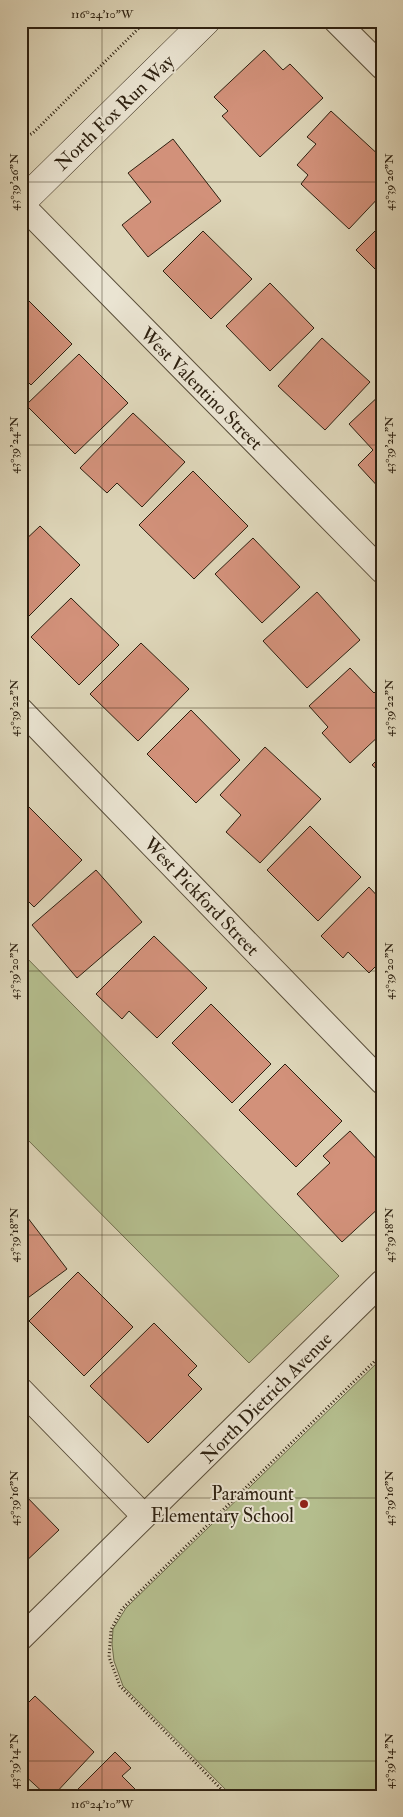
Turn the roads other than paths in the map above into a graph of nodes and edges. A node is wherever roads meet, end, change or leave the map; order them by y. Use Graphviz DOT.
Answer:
graph roads {
  1 [pos="206,21"];
  2 [pos="336,21"];
  3 [pos="382,67"];
  4 [pos="21,203"];
  5 [pos="382,571"];
  6 [pos="21,710"];
  7 [pos="382,1082"];
  8 [pos="382,1282"];
  9 [pos="21,1390"];
  10 [pos="144,1516"];
  11 [pos="21,1638"];
  1 -- 4 [label="street, North Fox Run Way"];
  2 -- 3 [label="street"];
  4 -- 5 [label="street, West Valentino Street"];
  6 -- 7 [label="street, West Pickford Street"];
  8 -- 10 [label="street, North Dietrich Avenue"];
  9 -- 10 [label="street"];
  10 -- 11 [label="street, North Dietrich Avenue"];
}
